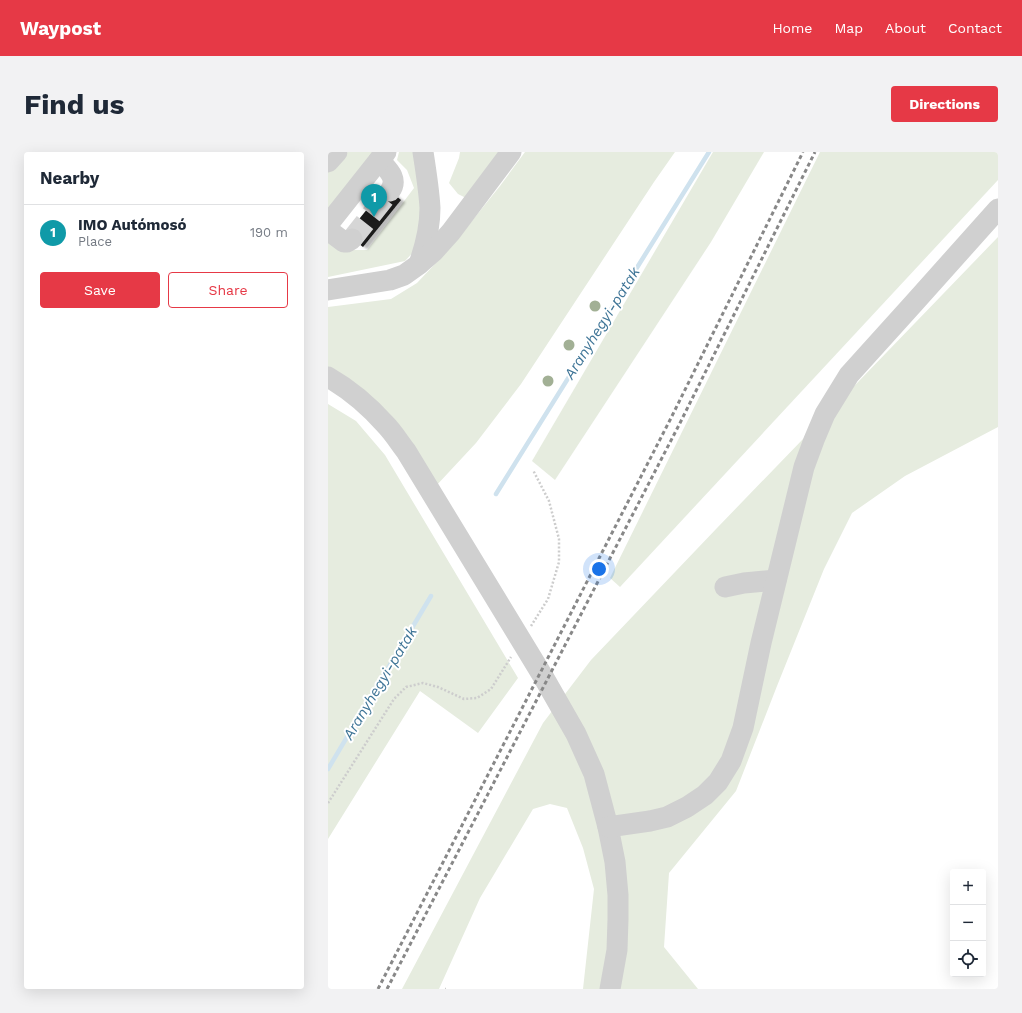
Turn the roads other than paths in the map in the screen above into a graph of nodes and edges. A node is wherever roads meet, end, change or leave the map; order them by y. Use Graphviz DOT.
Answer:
graph roads {
  1 [pos="337,152"];
  2 [pos="423,152"];
  3 [pos="511,152"];
  4 [pos="382,156"];
  5 [pos="328,162"];
  6 [pos="390,191"];
  7 [pos="998,209"];
  8 [pos="352,239"];
  9 [pos="418,265"];
  10 [pos="328,290"];
  11 [pos="328,377"];
  12 [pos="776,580"];
  13 [pos="725,587"];
  14 [pos="608,827"];
  15 [pos="610,989"];
  1 -- 5 [label="street"];
  2 -- 9 [label="street"];
  3 -- 9 [label="street"];
  4 -- 6 [label="street"];
  4 -- 8 [label="street"];
  7 -- 12 [label="street"];
  9 -- 10 [label="street"];
  11 -- 14 [label="street"];
  12 -- 13 [label="street"];
  12 -- 14 [label="street"];
  14 -- 15 [label="street"];
}
